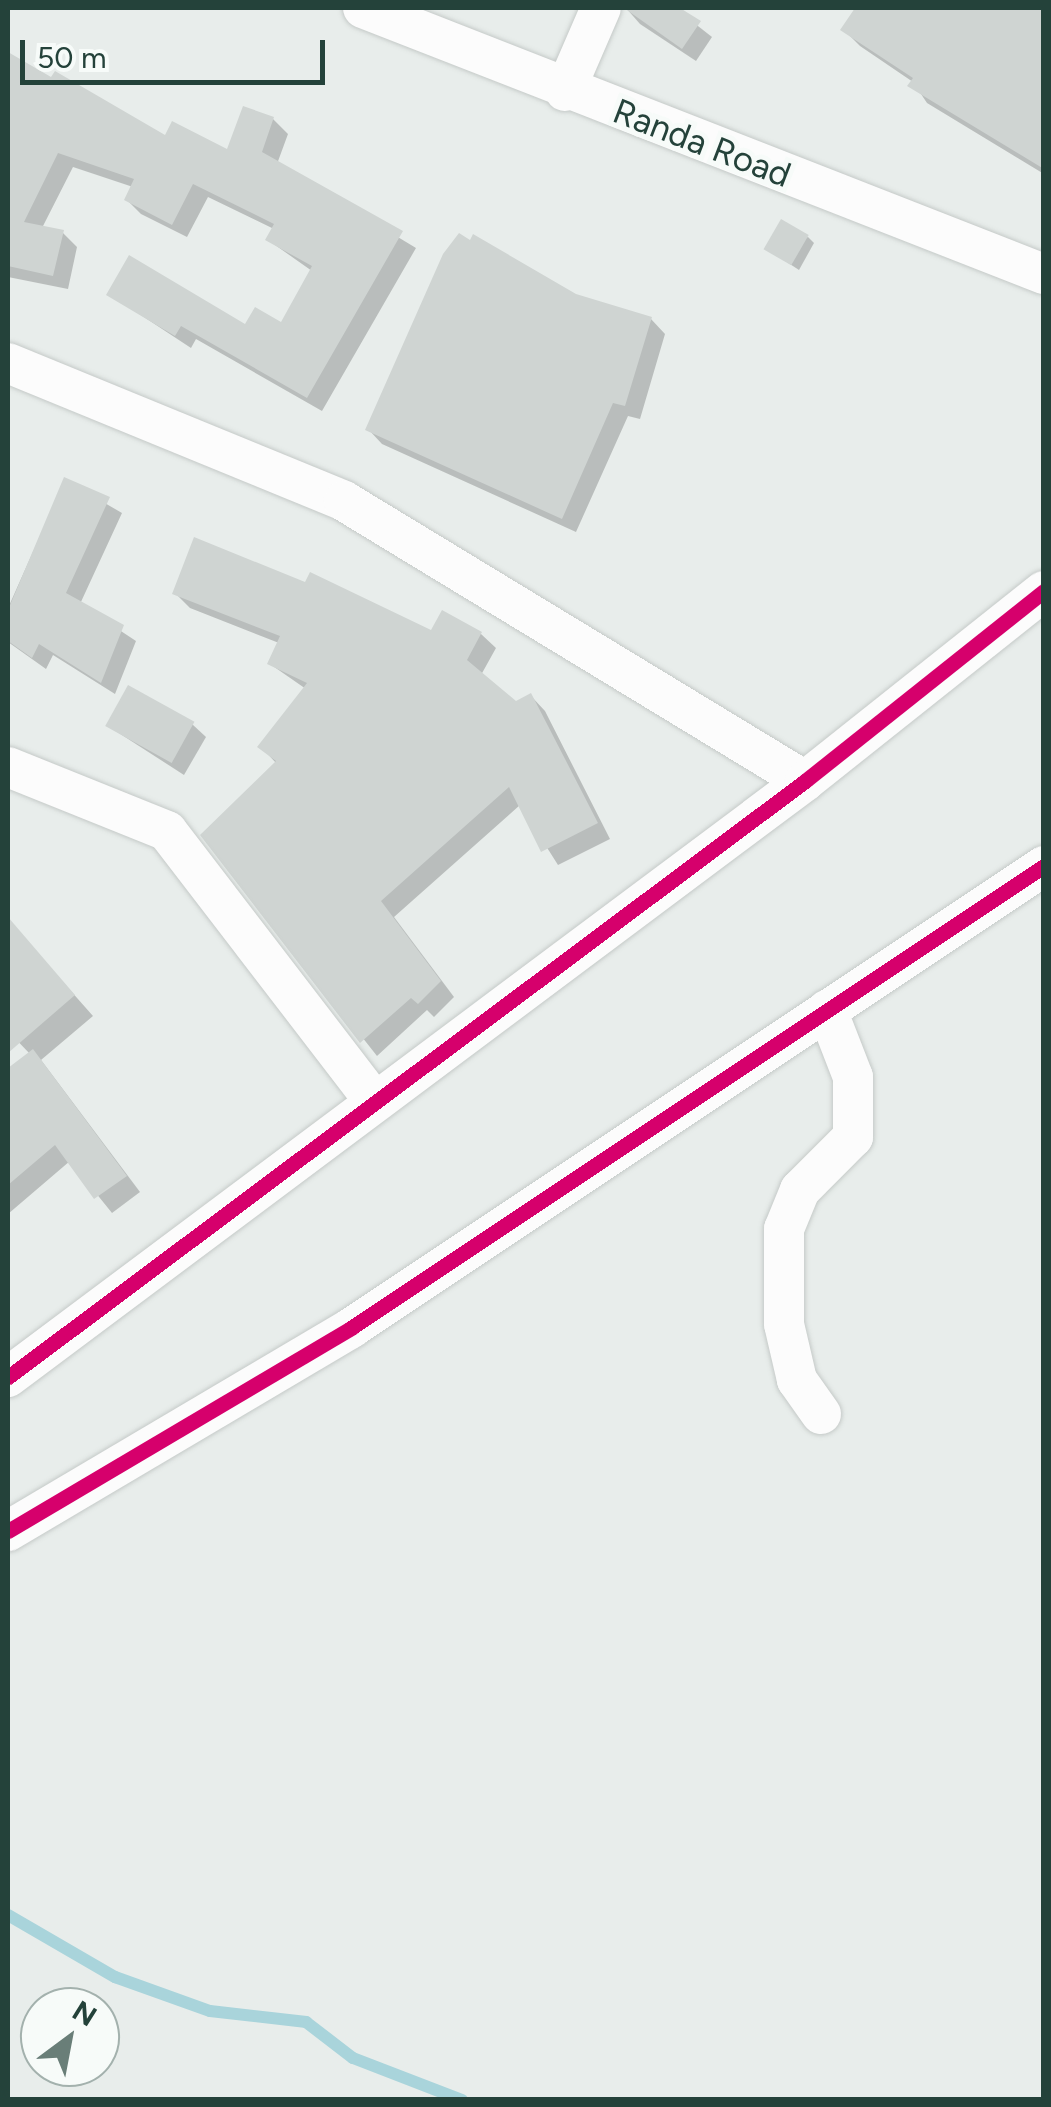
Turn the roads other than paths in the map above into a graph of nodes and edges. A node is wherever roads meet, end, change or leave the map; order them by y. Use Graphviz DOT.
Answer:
graph roads {
  1 [pos="363,8"];
  2 [pos="601,8"];
  3 [pos="565,91"];
  4 [pos="1044,274"];
  5 [pos="8,364"];
  6 [pos="1044,592"];
  7 [pos="8,767"];
  8 [pos="805,780"];
  9 [pos="1044,866"];
  10 [pos="827,1010"];
  11 [pos="373,1099"];
  12 [pos="8,1377"];
  13 [pos="821,1414"];
  14 [pos="8,1531"];
  1 -- 3 [label="street, Randa Road"];
  2 -- 3 [label="street"];
  3 -- 4 [label="street, Randa Road"];
  5 -- 8 [label="street"];
  6 -- 8 [label="street"];
  7 -- 11 [label="street"];
  8 -- 11 [label="street"];
  9 -- 10 [label="street"];
  10 -- 13 [label="street"];
  10 -- 14 [label="street"];
  11 -- 12 [label="street"];
}
